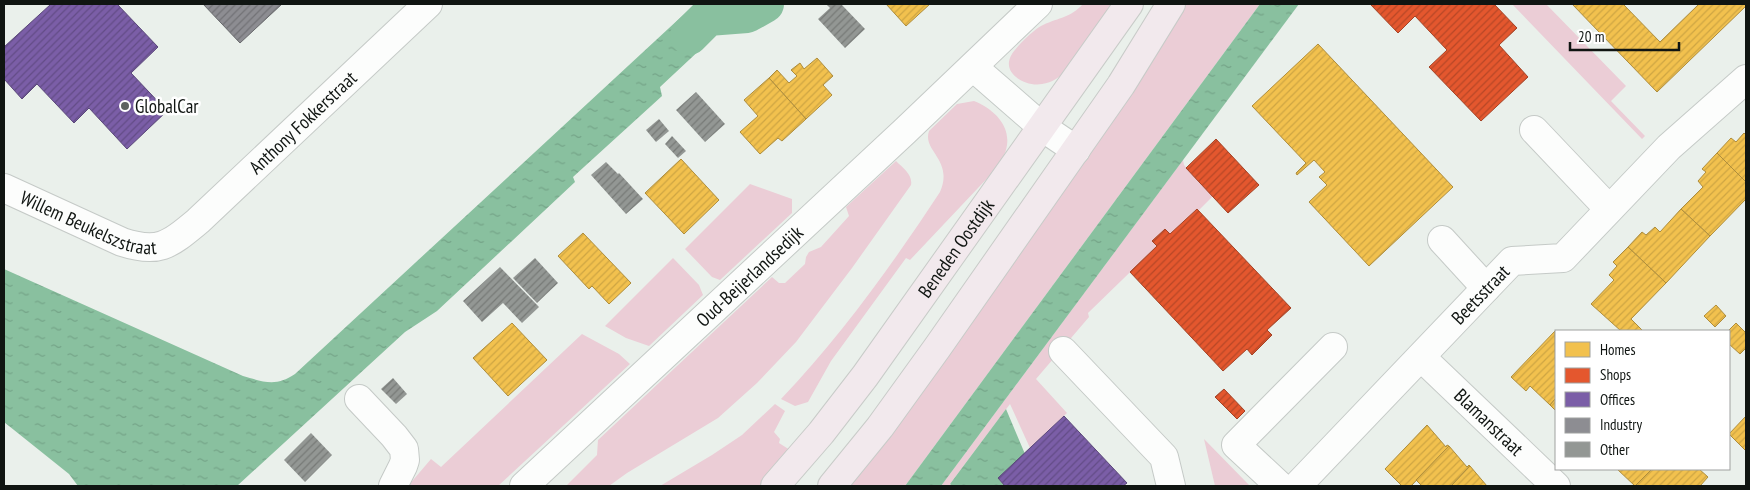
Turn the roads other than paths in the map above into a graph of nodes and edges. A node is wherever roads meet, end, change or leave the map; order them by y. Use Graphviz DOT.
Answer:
graph roads {
  1 [pos="428,4"];
  2 [pos="1038,4"];
  3 [pos="1129,4"];
  4 [pos="1171,4"];
  5 [pos="974,67"];
  6 [pos="1746,79"];
  7 [pos="1042,127"];
  8 [pos="1534,130"];
  9 [pos="1076,150"];
  10 [pos="4,188"];
  11 [pos="1609,209"];
  12 [pos="174,240"];
  13 [pos="1442,240"];
  14 [pos="1486,288"];
  15 [pos="1333,347"];
  16 [pos="1063,351"];
  17 [pos="1421,357"];
  18 [pos="359,399"];
  19 [pos="393,486"];
  20 [pos="524,486"];
  21 [pos="775,486"];
  22 [pos="832,486"];
  23 [pos="1171,486"];
  24 [pos="1280,486"];
  25 [pos="1297,486"];
  26 [pos="1556,486"];
  1 -- 12 [label="street, Anthony Fokkerstraat"];
  2 -- 5 [label="street, Oud-Beijerlandsedijk"];
  3 -- 7 [label="main road, Beneden Oostdijk"];
  4 -- 9 [label="main road"];
  5 -- 7 [label="street"];
  5 -- 20 [label="street, Oud-Beijerlandsedijk"];
  6 -- 11 [label="street, Beetsstraat"];
  7 -- 9 [label="street"];
  7 -- 21 [label="main road, Beneden Oostdijk"];
  8 -- 11 [label="street"];
  9 -- 22 [label="main road"];
  10 -- 12 [label="street, Willem Beukelszstraat"];
  11 -- 14 [label="street, Beetsstraat"];
  13 -- 14 [label="street"];
  14 -- 17 [label="street, Beetsstraat"];
  15 -- 24 [label="street"];
  16 -- 23 [label="street"];
  17 -- 25 [label="street, Beetsstraat"];
  17 -- 26 [label="street, Blamanstraat"];
  18 -- 19 [label="street"];
}
